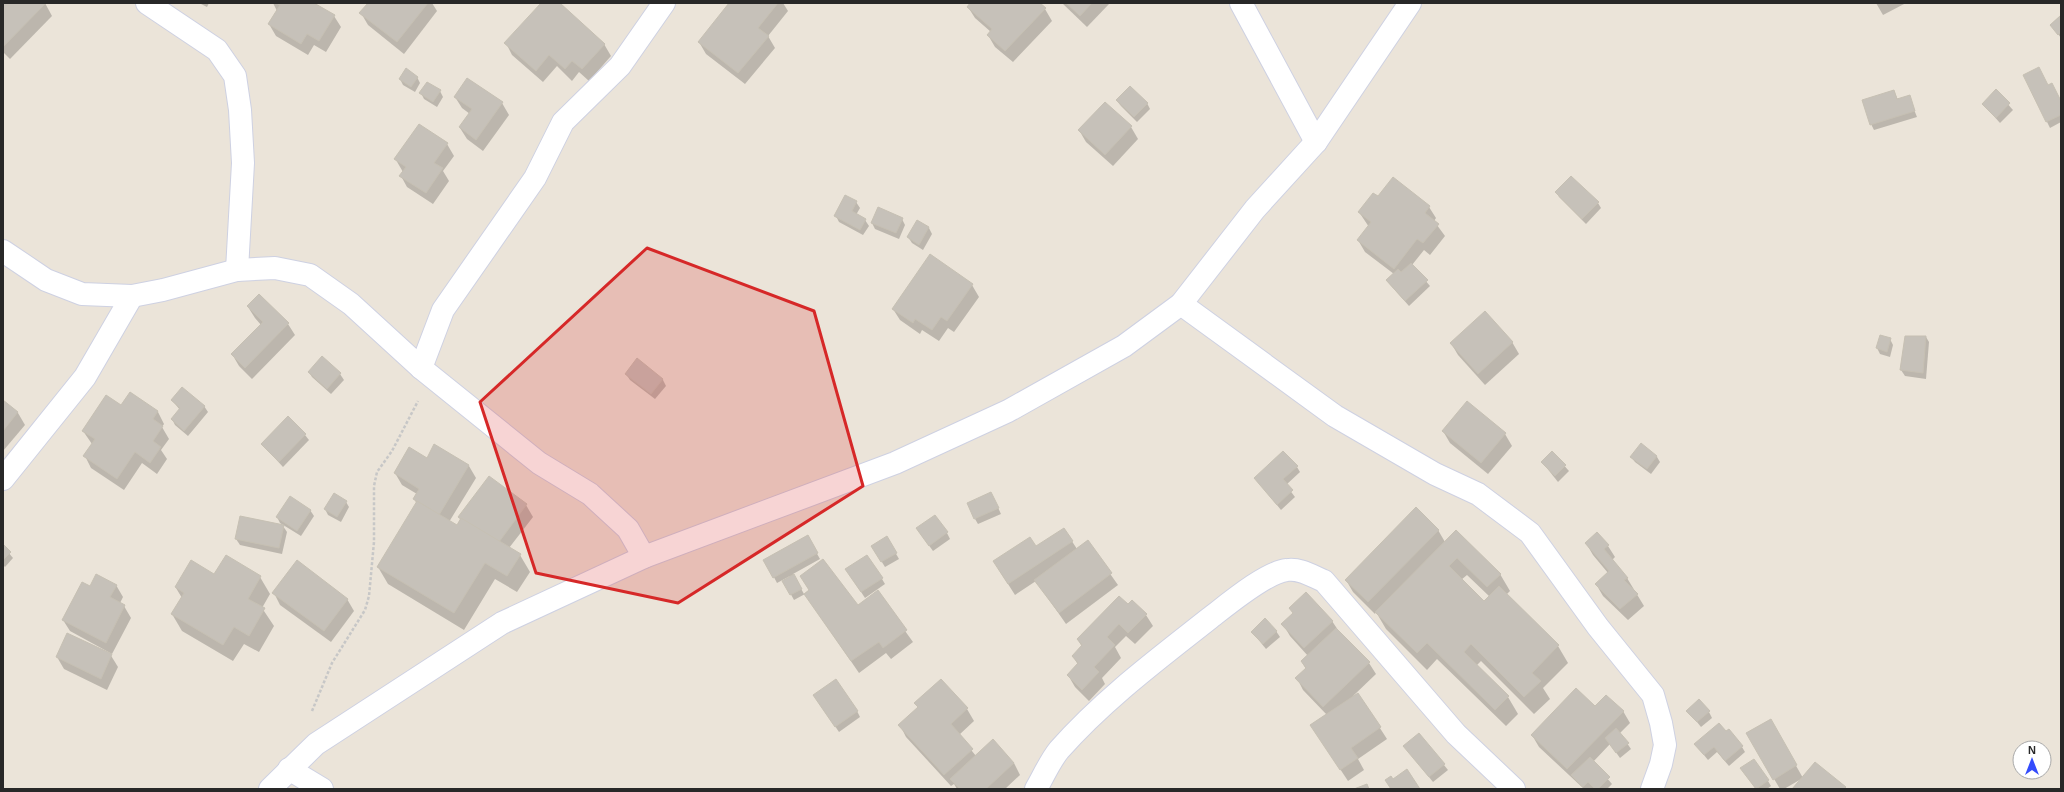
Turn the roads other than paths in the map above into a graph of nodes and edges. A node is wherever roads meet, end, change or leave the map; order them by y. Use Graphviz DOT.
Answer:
graph roads {
  1 [pos="147,3"];
  2 [pos="664,3"];
  3 [pos="1241,3"];
  4 [pos="1410,3"];
  5 [pos="1316,142"];
  6 [pos="3,251"];
  7 [pos="237,270"];
  8 [pos="132,296"];
  9 [pos="1181,304"];
  10 [pos="426,372"];
  11 [pos="3,479"];
  12 [pos="644,557"];
  13 [pos="289,769"];
  14 [pos="270,789"];
  15 [pos="322,789"];
  16 [pos="1036,789"];
  17 [pos="1514,789"];
  18 [pos="1652,789"];
  1 -- 7 [label="street"];
  2 -- 10 [label="street"];
  3 -- 5 [label="street"];
  4 -- 5 [label="street"];
  5 -- 9 [label="street"];
  6 -- 8 [label="street"];
  7 -- 8 [label="street"];
  7 -- 10 [label="street"];
  8 -- 11 [label="street"];
  9 -- 12 [label="street"];
  9 -- 18 [label="street"];
  10 -- 12 [label="street"];
  12 -- 13 [label="street"];
  13 -- 14 [label="street"];
  13 -- 15 [label="street"];
  16 -- 17 [label="street"];
}
